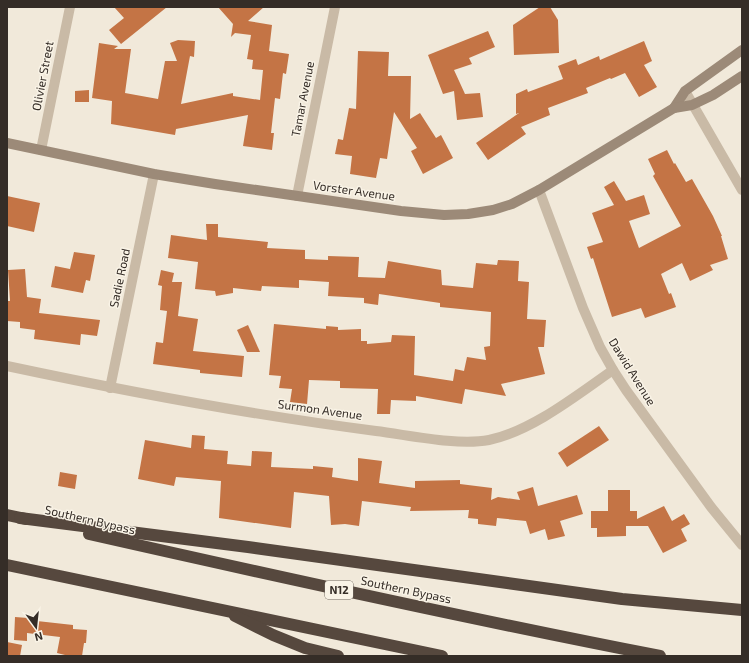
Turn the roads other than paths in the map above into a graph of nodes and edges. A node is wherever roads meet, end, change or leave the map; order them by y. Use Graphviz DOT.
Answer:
graph roads {
  1 [pos="70,7"];
  2 [pos="335,7"];
  3 [pos="742,50"];
  4 [pos="742,76"];
  5 [pos="685,91"];
  6 [pos="692,105"];
  7 [pos="674,108"];
  8 [pos="7,143"];
  9 [pos="41,150"];
  10 [pos="154,174"];
  11 [pos="539,190"];
  12 [pos="742,190"];
  13 [pos="297,196"];
  14 [pos="7,366"];
  15 [pos="612,370"];
  16 [pos="110,388"];
  17 [pos="7,515"];
  18 [pos="20,518"];
  19 [pos="742,545"];
  20 [pos="7,565"];
  21 [pos="224,610"];
  22 [pos="742,610"];
  23 [pos="338,656"];
  24 [pos="442,656"];
  25 [pos="660,656"];
  1 -- 9 [label="street, Olivier Street"];
  2 -- 13 [label="street, Tamar Avenue"];
  3 -- 5 [label="main road, Vorster Avenue"];
  4 -- 6 [label="main road, Vorster Avenue"];
  5 -- 6 [label="street"];
  5 -- 7 [label="main road, Vorster Avenue"];
  6 -- 7 [label="main road, Vorster Avenue"];
  6 -- 12 [label="street"];
  7 -- 11 [label="main road, Vorster Avenue"];
  8 -- 9 [label="main road, Vorster Avenue"];
  9 -- 10 [label="main road, Vorster Avenue"];
  10 -- 13 [label="main road, Vorster Avenue"];
  10 -- 16 [label="street, Sadie Road"];
  11 -- 13 [label="main road, Vorster Avenue"];
  11 -- 15 [label="street, Dawid Avenue"];
  14 -- 16 [label="street, Surmon Avenue"];
  15 -- 16 [label="street, Surmon Avenue"];
  15 -- 19 [label="street, Dawid Avenue"];
  17 -- 18 [label="highway, Southern Bypass / N12"];
  18 -- 22 [label="highway"];
  18 -- 25 [label="highway, Southern Bypass / N12"];
  20 -- 21 [label="highway"];
  21 -- 23 [label="highway"];
  21 -- 24 [label="highway"];
}
